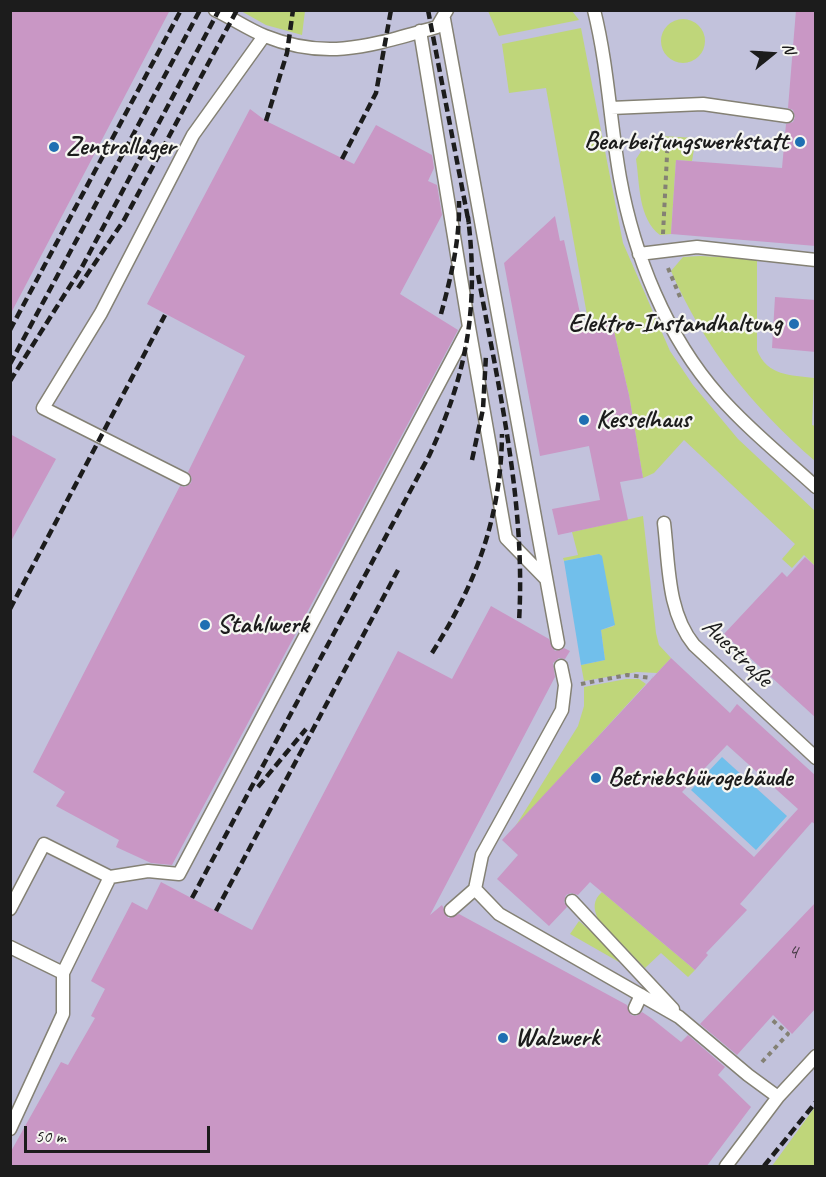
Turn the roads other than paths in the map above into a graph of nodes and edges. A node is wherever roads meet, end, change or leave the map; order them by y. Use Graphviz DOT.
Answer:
graph roads {
  1 [pos="215,10"];
  2 [pos="594,10"];
  3 [pos="446,15"];
  4 [pos="420,31"];
  5 [pos="264,36"];
  6 [pos="611,108"];
  7 [pos="787,116"];
  8 [pos="639,254"];
  9 [pos="816,260"];
  10 [pos="469,327"];
  11 [pos="184,479"];
  12 [pos="816,487"];
  13 [pos="664,523"];
  14 [pos="546,579"];
  15 [pos="558,644"];
  16 [pos="561,666"];
  17 [pos="816,758"];
  18 [pos="110,877"];
  19 [pos="475,889"];
  20 [pos="572,901"];
  21 [pos="10,909"];
  22 [pos="451,910"];
  23 [pos="10,947"];
  24 [pos="63,973"];
  25 [pos="641,995"];
  26 [pos="635,1008"];
  27 [pos="680,1017"];
  28 [pos="816,1056"];
  29 [pos="778,1097"];
  30 [pos="10,1129"];
  31 [pos="726,1167"];
  1 -- 5 [label="lane"];
  2 -- 6 [label="lane"];
  3 -- 4 [label="lane"];
  3 -- 14 [label="lane"];
  4 -- 5 [label="lane"];
  4 -- 10 [label="lane"];
  5 -- 11 [label="lane"];
  6 -- 7 [label="lane"];
  6 -- 8 [label="lane"];
  8 -- 9 [label="lane"];
  8 -- 12 [label="lane"];
  10 -- 14 [label="lane"];
  10 -- 18 [label="lane"];
  13 -- 17 [label="lane, Auestraße"];
  14 -- 15 [label="lane"];
  16 -- 19 [label="lane"];
  18 -- 21 [label="lane"];
  18 -- 24 [label="lane"];
  19 -- 22 [label="lane"];
  19 -- 25 [label="lane"];
  20 -- 27 [label="lane"];
  23 -- 24 [label="lane"];
  24 -- 30 [label="lane"];
  25 -- 26 [label="lane"];
  25 -- 27 [label="lane"];
  27 -- 29 [label="lane"];
  28 -- 29 [label="lane"];
  29 -- 31 [label="lane"];
}
